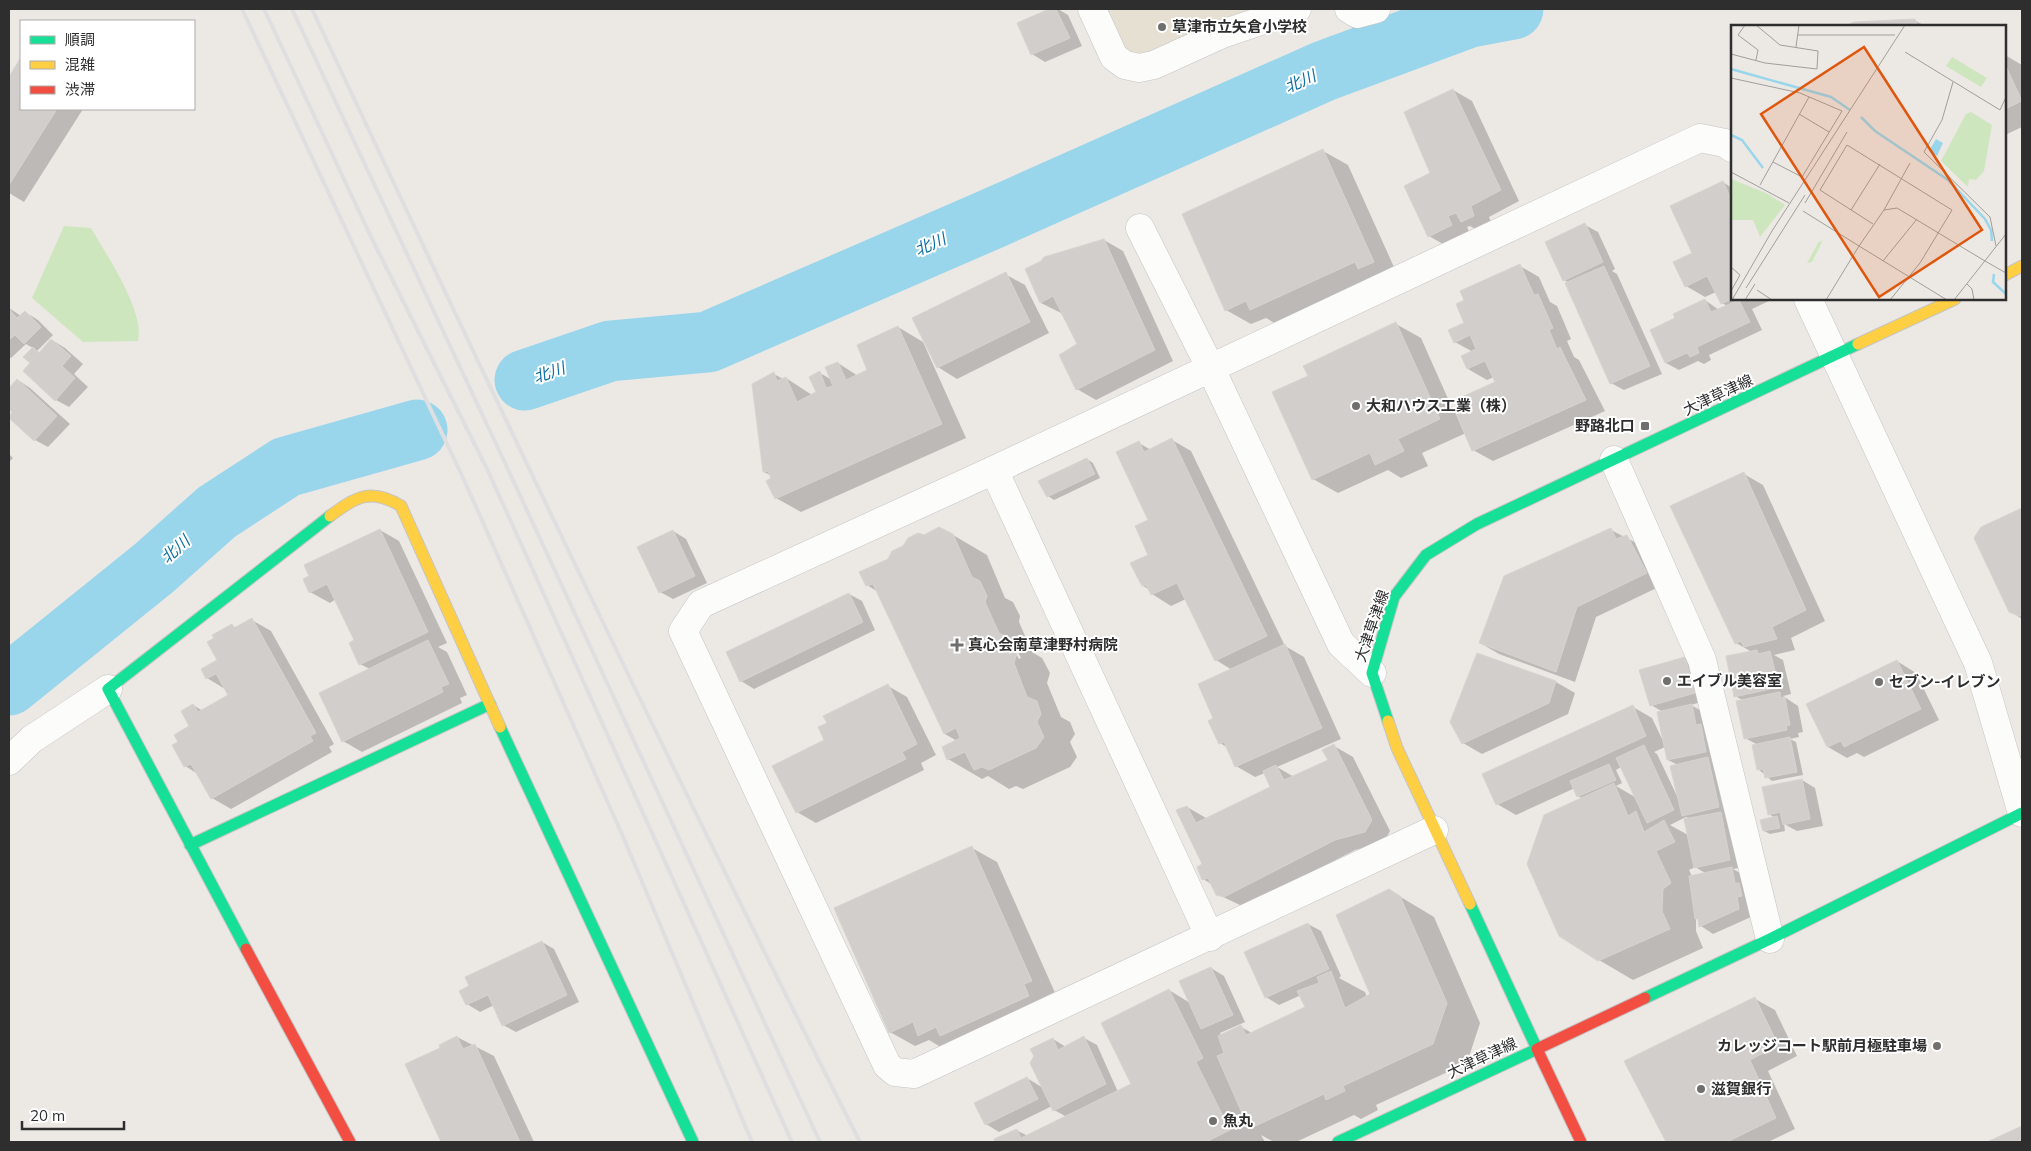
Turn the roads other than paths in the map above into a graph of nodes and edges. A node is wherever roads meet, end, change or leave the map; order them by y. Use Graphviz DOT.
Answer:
graph roads {
  1 [pos="1092,9"];
  2 [pos="1297,9"];
  3 [pos="1349,9"];
  4 [pos="1376,9"];
  5 [pos="1731,147"];
  6 [pos="1140,228"];
  7 [pos="2022,266"];
  8 [pos="2006,274"];
  9 [pos="1808,300"];
  10 [pos="1953,300"];
  11 [pos="1834,358"];
  12 [pos="1210,367"];
  13 [pos="1614,460"];
  14 [pos="994,470"];
  15 [pos="1372,673"];
  16 [pos="108,689"];
  17 [pos="490,704"];
  18 [pos="9,760"];
  19 [pos="2022,814"];
  20 [pos="1434,830"];
  21 [pos="190,845"];
  22 [pos="1210,937"];
  23 [pos="1770,939"];
  24 [pos="1537,1049"];
  25 [pos="350,1142"];
  26 [pos="693,1142"];
  27 [pos="1338,1142"];
  28 [pos="1580,1142"];
  1 -- 2 [label="street"];
  3 -- 4 [label="street"];
  5 -- 12 [label="street"];
  6 -- 12 [label="street"];
  7 -- 8 [label="street"];
  9 -- 11 [label="street"];
  10 -- 11 [label="street, 大津草津線"];
  11 -- 13 [label="street, 大津草津線"];
  11 -- 19 [label="street"];
  12 -- 14 [label="street"];
  12 -- 15 [label="street"];
  13 -- 15 [label="street, 大津草津線"];
  13 -- 23 [label="street"];
  14 -- 22 [label="street"];
  14 -- 22 [label="street"];
  15 -- 20 [label="street, 大津草津線"];
  16 -- 17 [label="street"];
  16 -- 18 [label="street"];
  16 -- 21 [label="street"];
  17 -- 21 [label="street"];
  17 -- 26 [label="street"];
  19 -- 23 [label="street"];
  20 -- 22 [label="street"];
  20 -- 24 [label="street, 大津草津線"];
  21 -- 25 [label="street"];
  23 -- 24 [label="street"];
  24 -- 27 [label="street, 大津草津線"];
  24 -- 28 [label="street"];
}
